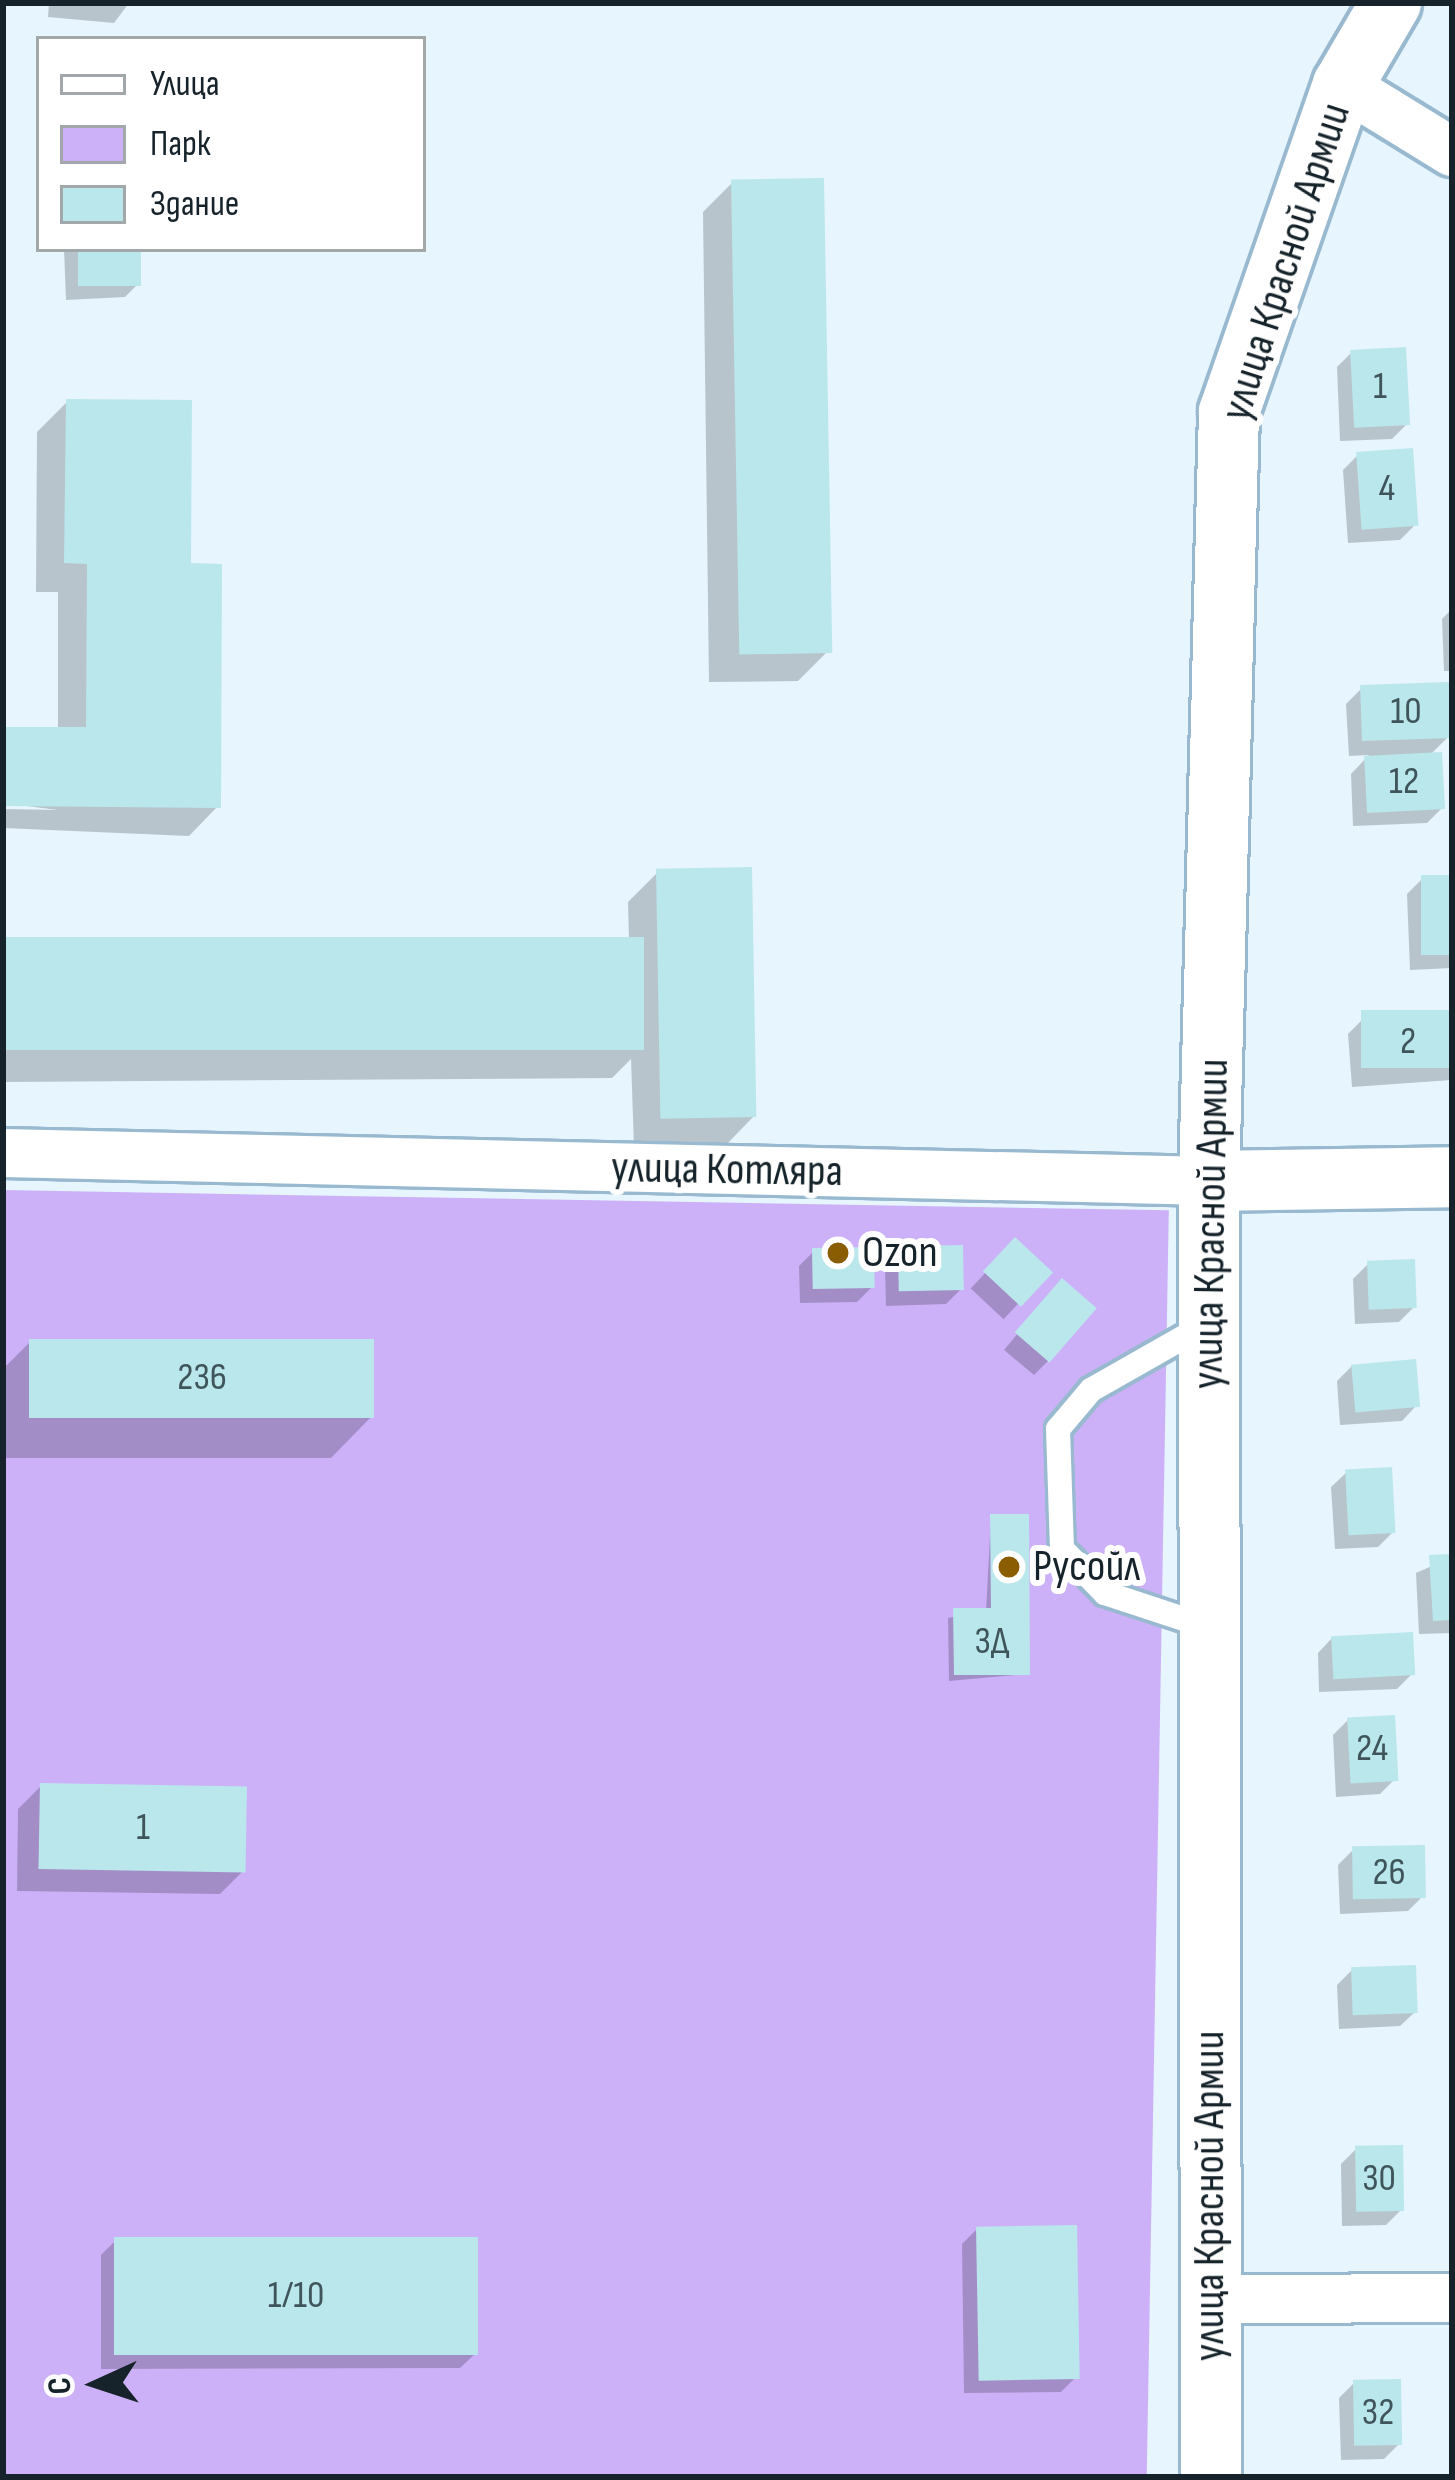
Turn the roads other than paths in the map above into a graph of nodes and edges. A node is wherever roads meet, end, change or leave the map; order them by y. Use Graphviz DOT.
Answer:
graph roads {
  1 [pos="1391,3"];
  2 [pos="1343,85"];
  3 [pos="1452,152"];
  4 [pos="3,1153"];
  5 [pos="1452,1177"];
  6 [pos="1209,1181"];
  7 [pos="1209,1323"];
  8 [pos="1209,1628"];
  9 [pos="1452,2298"];
  10 [pos="1210,2299"];
  11 [pos="1211,2477"];
  1 -- 2 [label="street, улица Красной Армии"];
  2 -- 3 [label="street"];
  2 -- 6 [label="street, улица Красной Армии"];
  4 -- 6 [label="street, улица Котляра"];
  5 -- 6 [label="street, улица Котляра"];
  6 -- 7 [label="street, улица Красной Армии"];
  7 -- 8 [label="street, улица Красной Армии"];
  7 -- 8 [label="lane"];
  8 -- 10 [label="street, улица Красной Армии"];
  9 -- 10 [label="street"];
  10 -- 11 [label="street, улица Красной Армии"];
}
